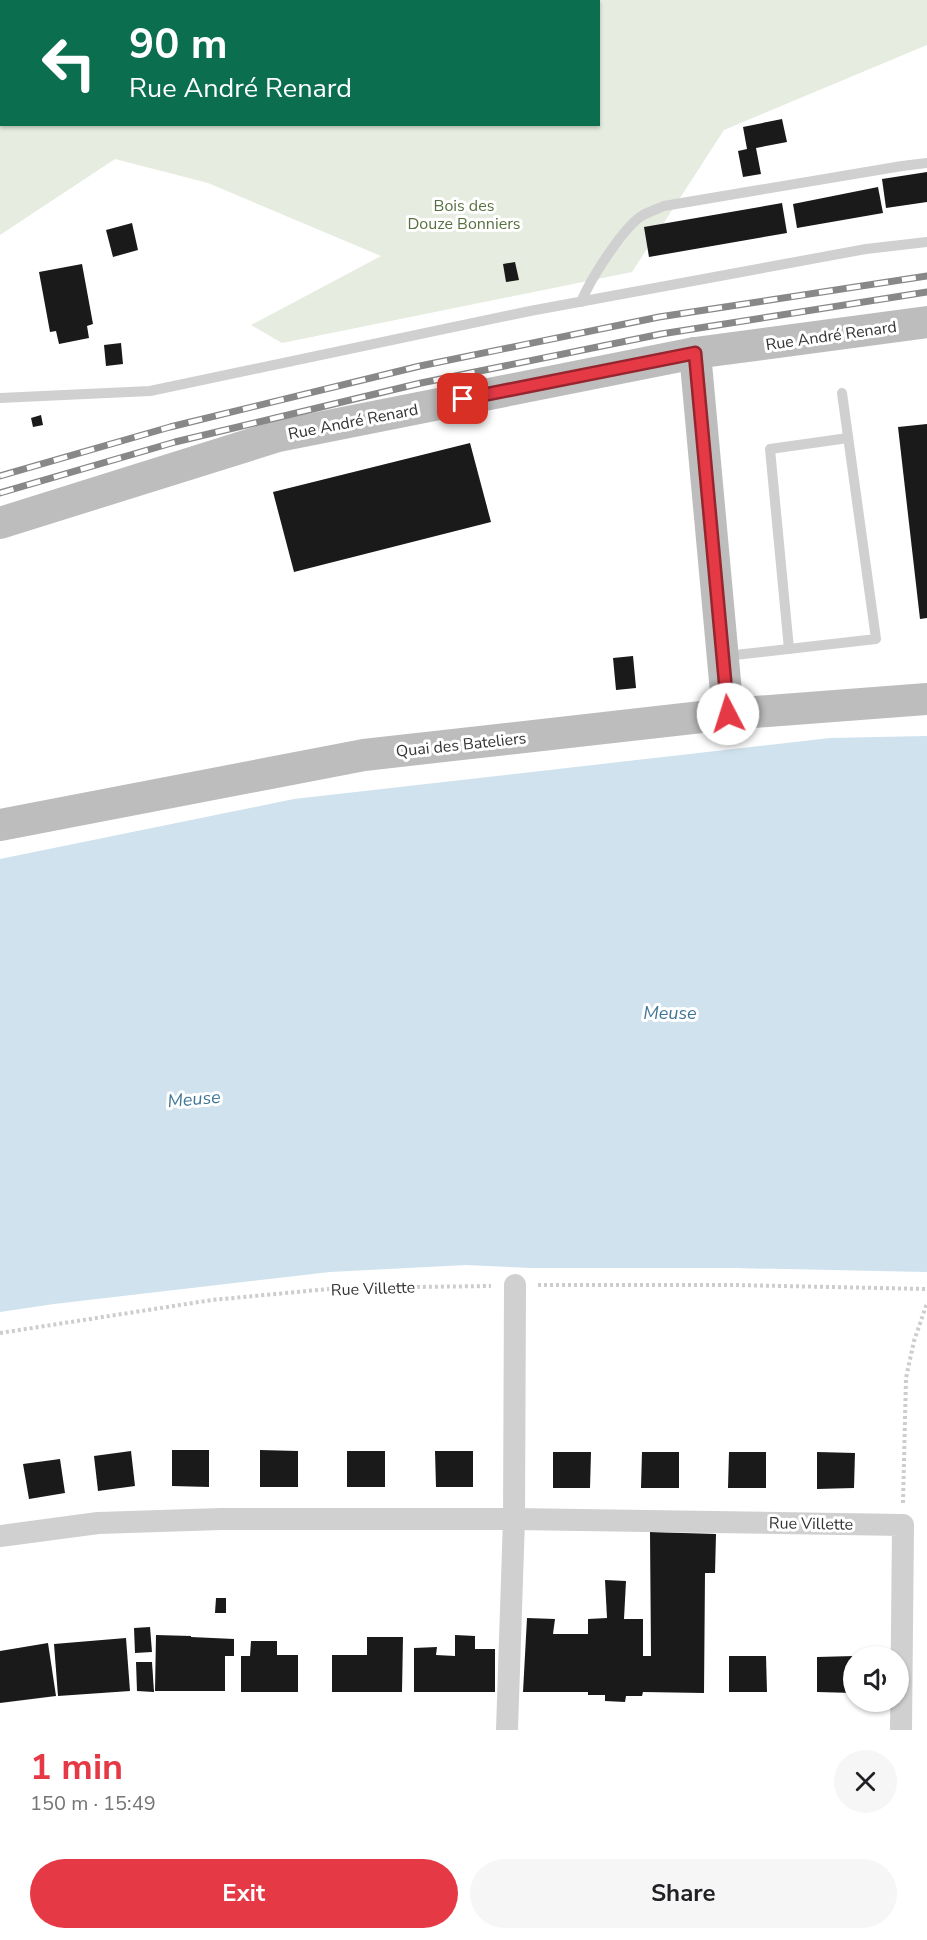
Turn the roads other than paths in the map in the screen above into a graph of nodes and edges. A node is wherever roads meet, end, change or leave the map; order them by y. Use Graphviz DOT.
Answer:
graph roads {
  1 [pos="927,163"];
  2 [pos="927,242"];
  3 [pos="581,302"];
  4 [pos="927,322"];
  5 [pos="695,353"];
  6 [pos="842,393"];
  7 [pos="0,398"];
  8 [pos="848,438"];
  9 [pos="0,522"];
  10 [pos="789,649"];
  11 [pos="723,656"];
  12 [pos="927,699"];
  13 [pos="728,714"];
  14 [pos="0,825"];
  15 [pos="514,1285"];
  16 [pos="514,1519"];
  17 [pos="0,1536"];
  18 [pos="507,1730"];
  19 [pos="901,1730"];
  1 -- 3 [label="lane"];
  2 -- 3 [label="lane"];
  3 -- 7 [label="lane"];
  4 -- 5 [label="street, Rue André Renard"];
  5 -- 9 [label="street, Rue André Renard"];
  5 -- 11 [label="street"];
  6 -- 8 [label="lane"];
  8 -- 10 [label="lane"];
  8 -- 10 [label="lane"];
  10 -- 11 [label="lane"];
  11 -- 13 [label="street"];
  12 -- 13 [label="street, Quai des Bateliers"];
  13 -- 14 [label="street, Quai des Bateliers"];
  15 -- 16 [label="street"];
  16 -- 17 [label="street, Rue Villette"];
  16 -- 18 [label="street"];
  16 -- 19 [label="street, Rue Villette"];
}
